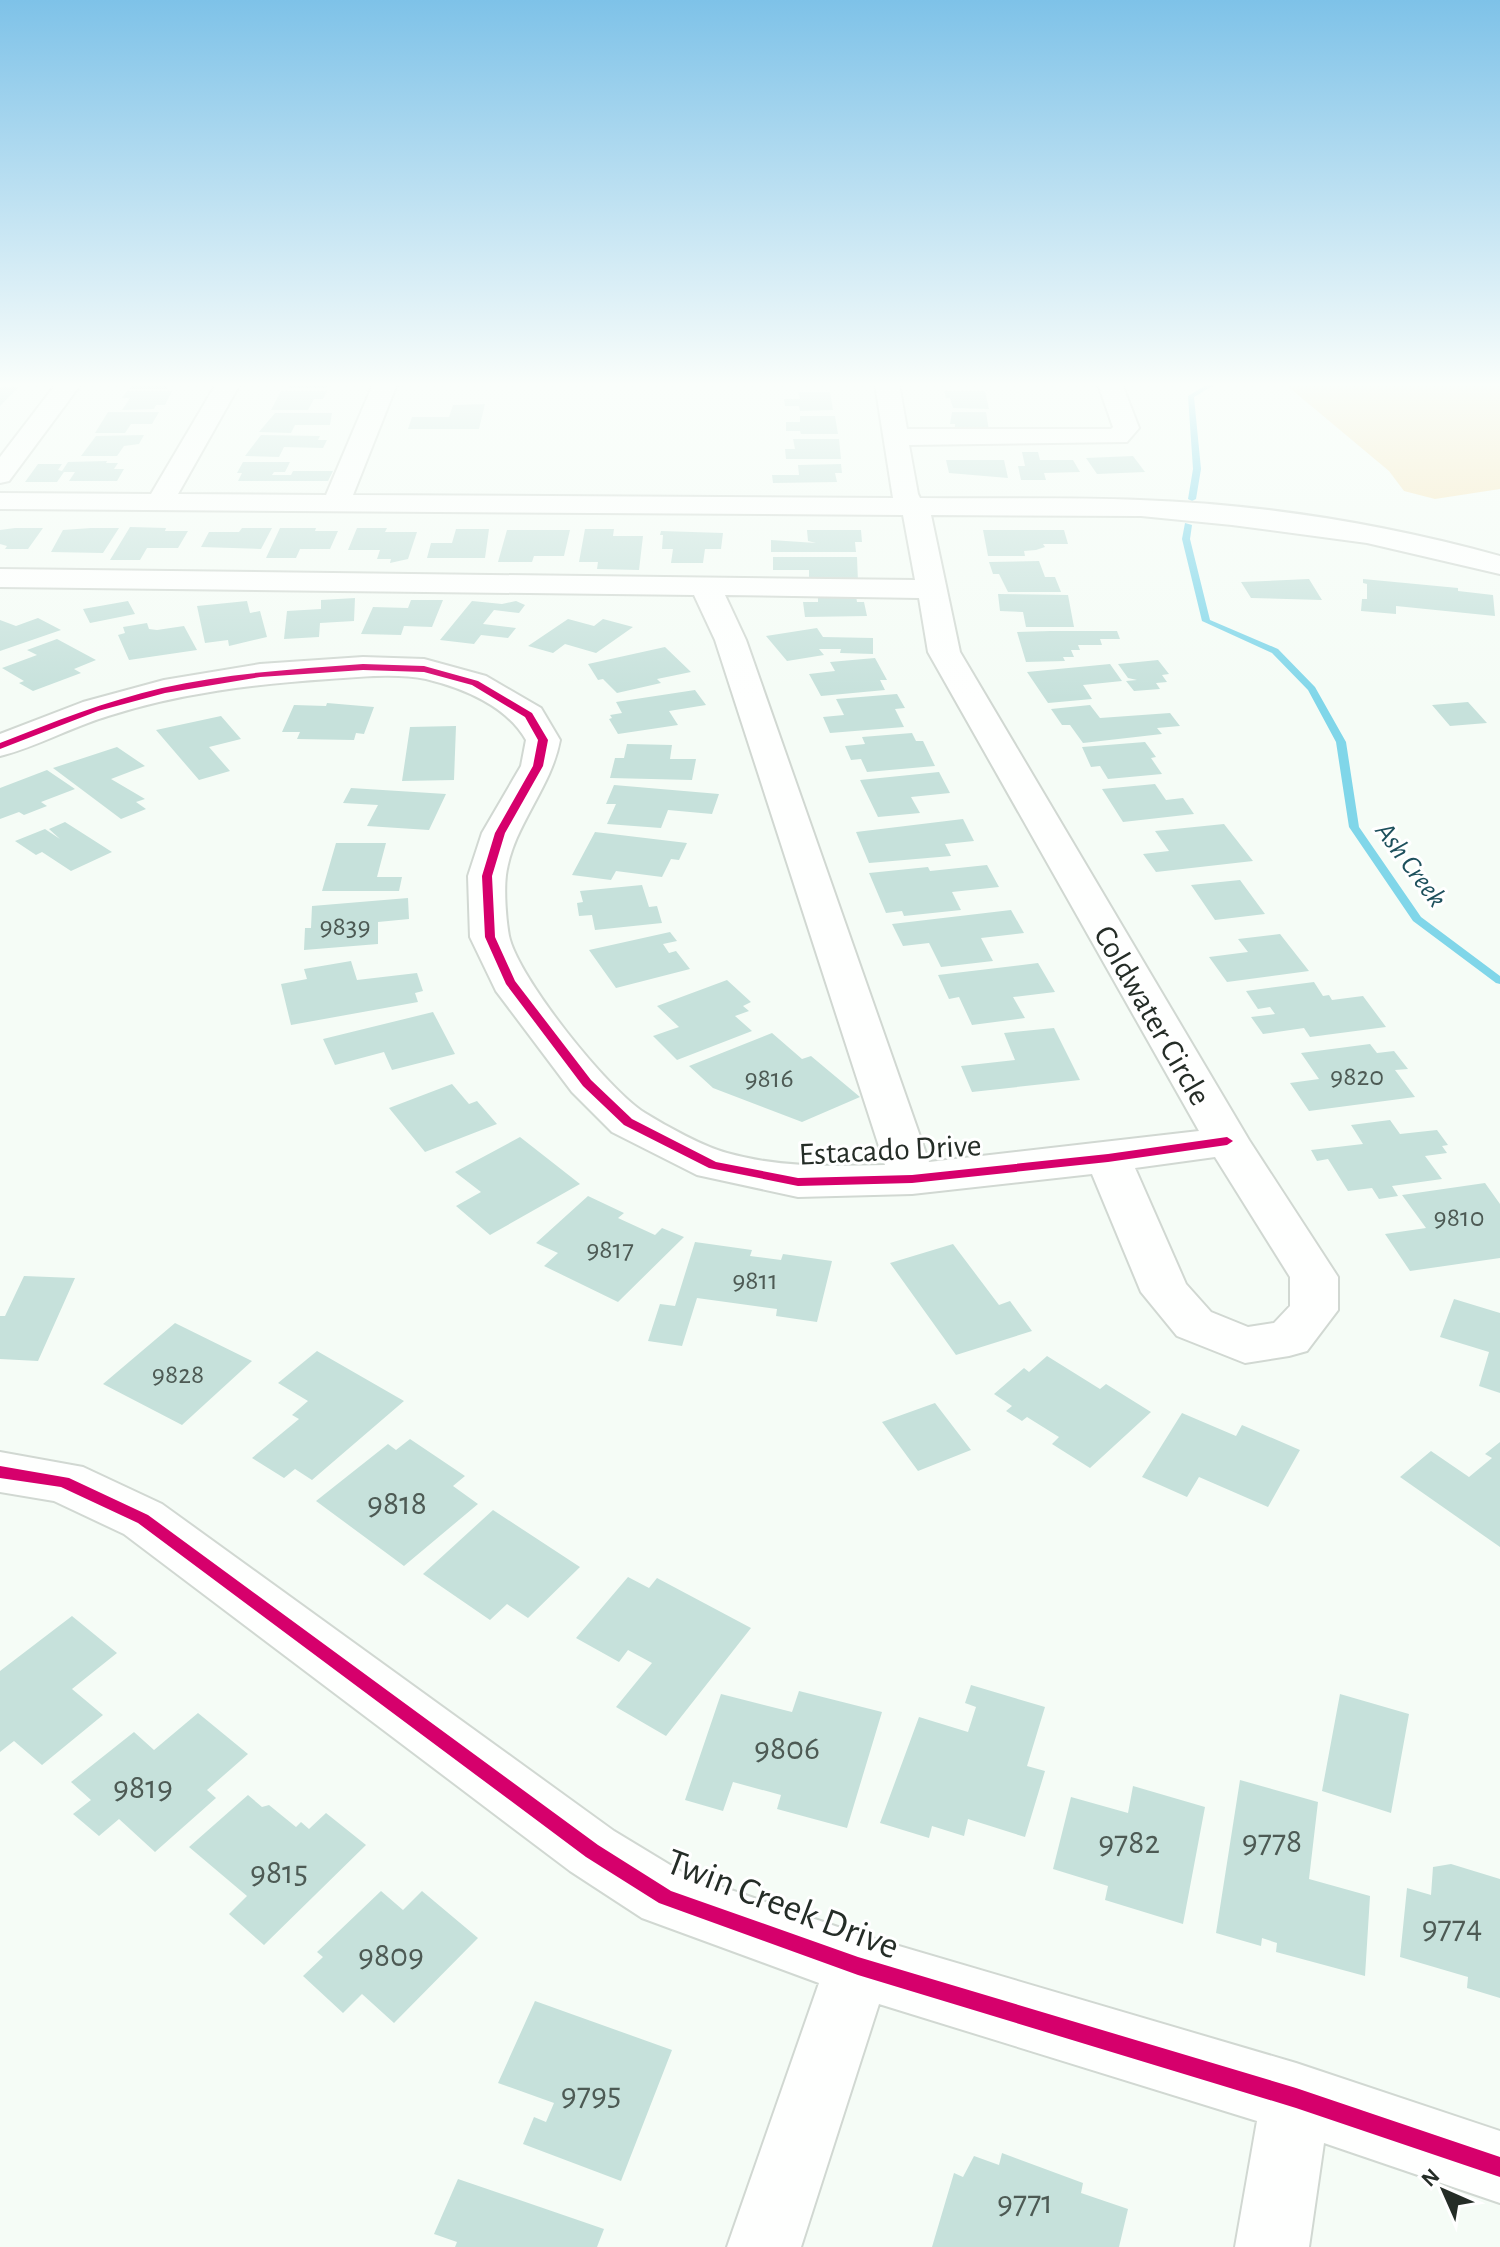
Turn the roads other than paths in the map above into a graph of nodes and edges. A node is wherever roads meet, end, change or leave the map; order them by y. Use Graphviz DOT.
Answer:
graph roads {
  1 [pos="168,489"];
  2 [pos="342,489"];
  3 [pos="903,489"];
  4 [pos="0,501"];
  5 [pos="160,502"];
  6 [pos="337,502"];
  7 [pos="911,505"];
  8 [pos="1500,565"];
  9 [pos="0,578"];
  10 [pos="701,584"];
  11 [pos="930,589"];
  12 [pos="4,740"];
  13 [pos="1227,1141"];
  14 [pos="1108,1158"];
  15 [pos="912,1179"];
  16 [pos="0,1472"];
  17 [pos="858,1966"];
  18 [pos="1296,2098"];
  19 [pos="1500,2167"];
  20 [pos="764,2247"];
  21 [pos="1272,2247"];
  1 -- 5 [label="street"];
  2 -- 6 [label="street"];
  3 -- 7 [label="street, Coldwater Circle"];
  4 -- 5 [label="street"];
  5 -- 6 [label="street"];
  6 -- 7 [label="street"];
  7 -- 8 [label="street"];
  7 -- 11 [label="street, Coldwater Circle"];
  9 -- 10 [label="street"];
  10 -- 11 [label="street"];
  10 -- 15 [label="street"];
  11 -- 13 [label="street, Coldwater Circle"];
  12 -- 15 [label="street, Estacado Drive"];
  13 -- 14 [label="street, Estacado Drive"];
  13 -- 14 [label="street, Coldwater Circle"];
  14 -- 15 [label="street, Estacado Drive"];
  16 -- 17 [label="street, Twin Creek Drive"];
  17 -- 18 [label="street, Twin Creek Drive"];
  17 -- 20 [label="street"];
  18 -- 19 [label="street, Twin Creek Drive"];
  18 -- 21 [label="street"];
}
